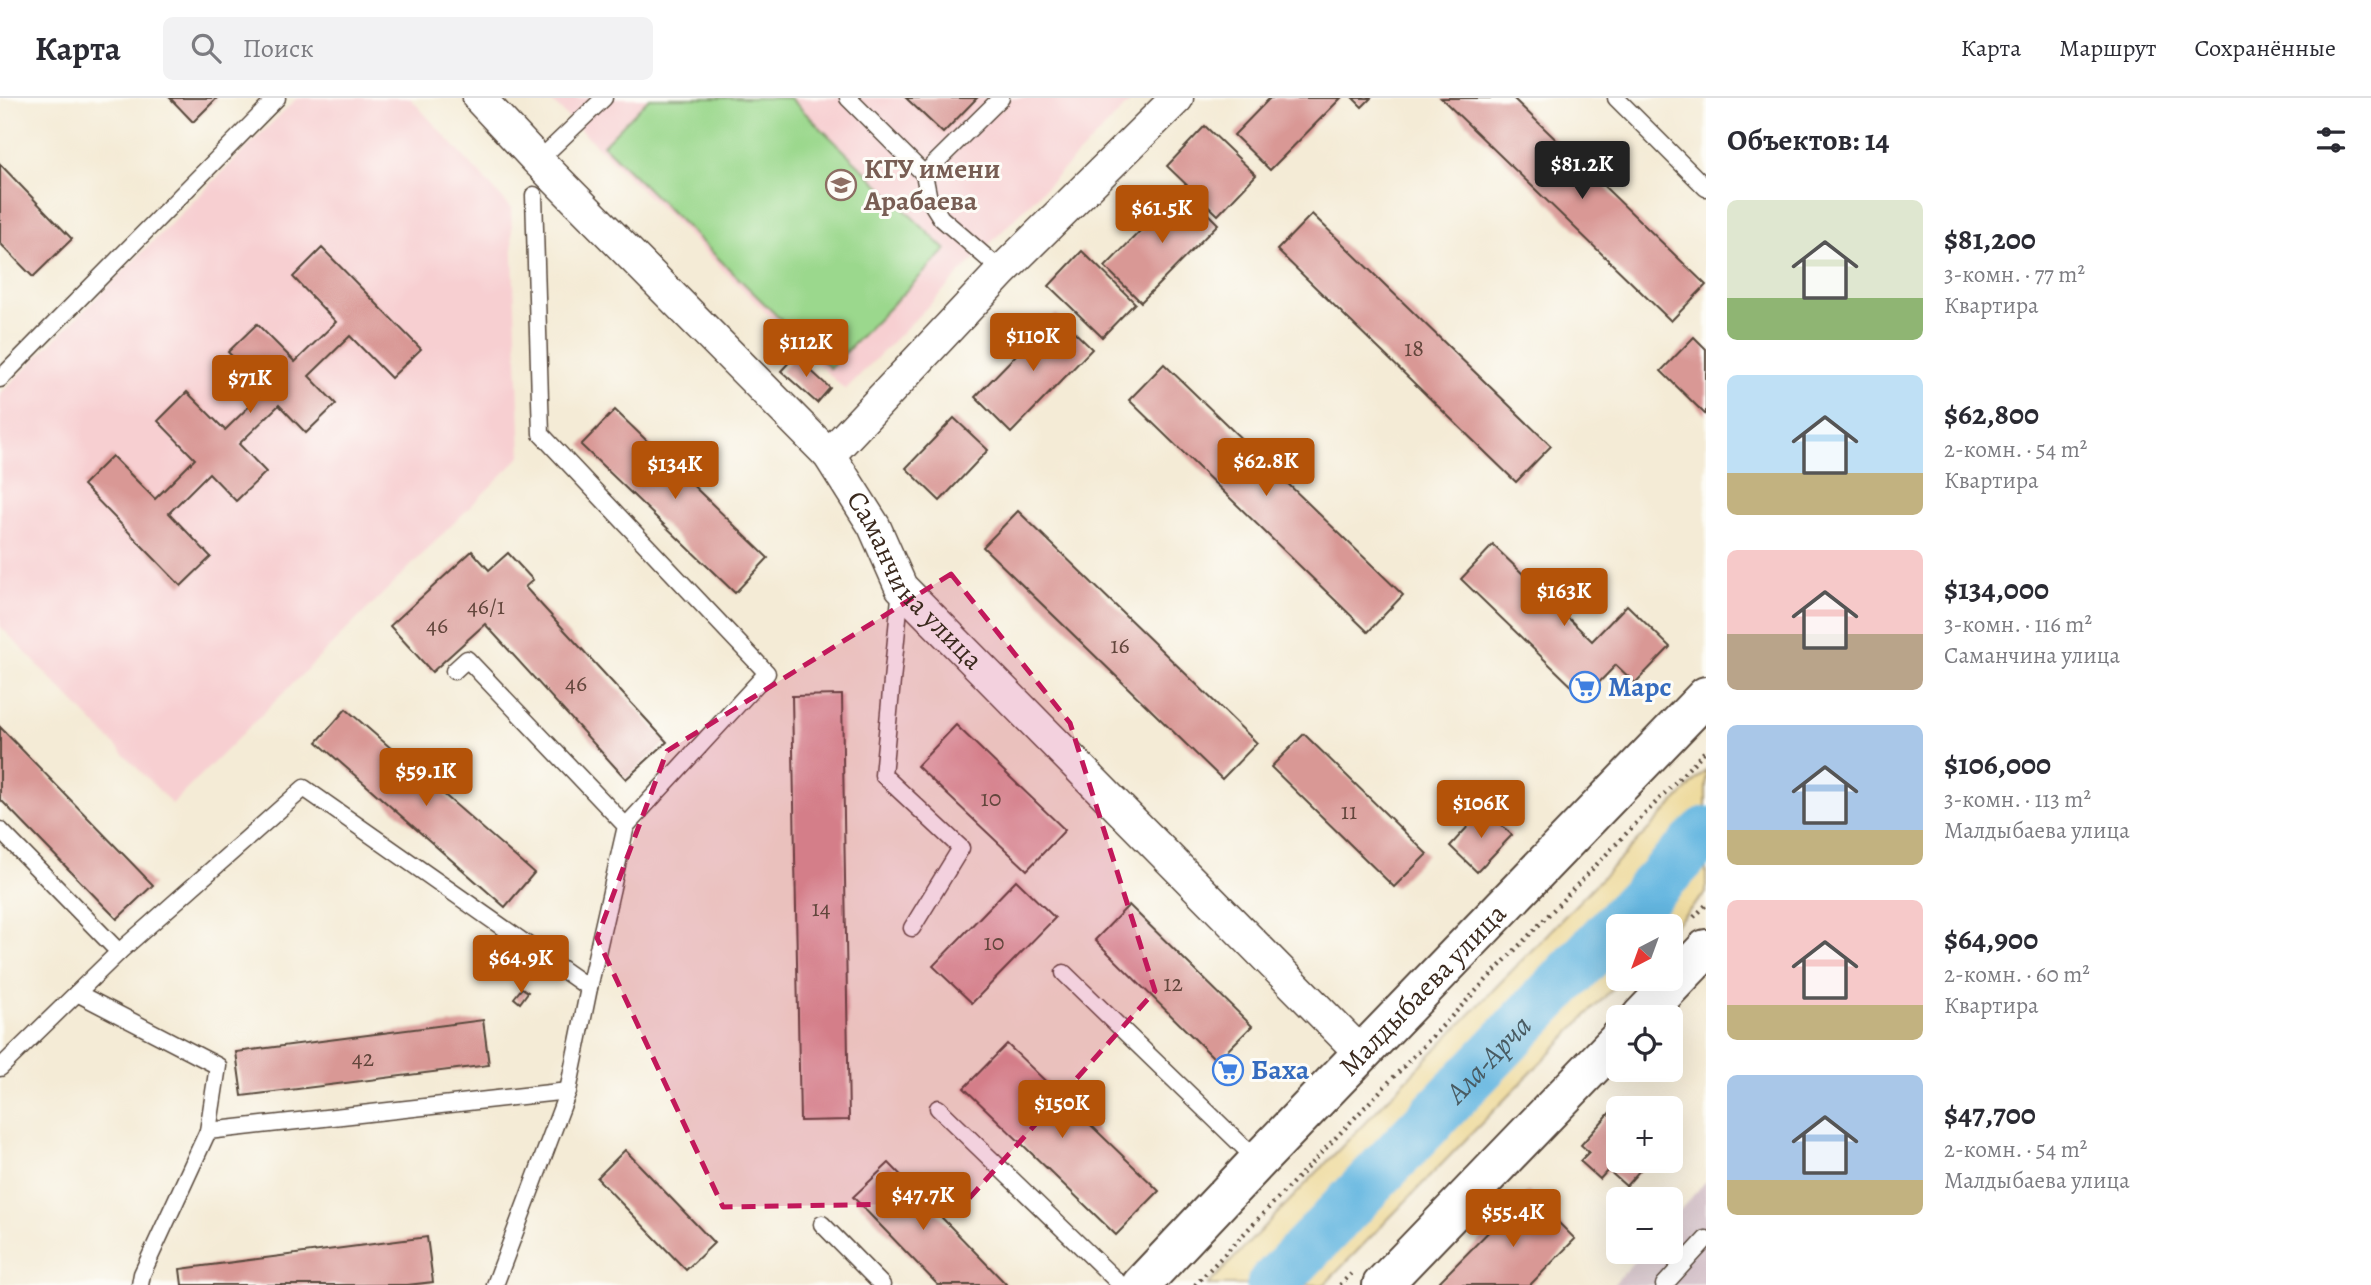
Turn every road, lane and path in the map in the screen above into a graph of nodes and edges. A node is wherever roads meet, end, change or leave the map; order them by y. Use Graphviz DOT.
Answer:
graph roads {
  1 [pos="277,98"];
  2 [pos="479,98"];
  3 [pos="604,98"];
  4 [pos="848,98"];
  5 [pos="1001,98"];
  6 [pos="1177,98"];
  7 [pos="1616,98"];
  8 [pos="538,161"];
  9 [pos="924,174"];
  10 [pos="1706,188"];
  11 [pos="534,195"];
  12 [pos="1002,271"];
  13 [pos="0,379"];
  14 [pos="829,455"];
  15 [pos="901,587"];
  16 [pos="454,671"];
  17 [pos="1706,696"];
  18 [pos="1706,750"];
  19 [pos="626,826"];
  20 [pos="0,830"];
  21 [pos="912,928"];
  22 [pos="1706,949"];
  23 [pos="119,952"];
  24 [pos="1064,973"];
  25 [pos="589,988"];
  26 [pos="77,993"];
  27 [pos="1652,1005"];
  28 [pos="1606,1052"];
  29 [pos="1362,1054"];
  30 [pos="0,1068"];
  31 [pos="568,1091"];
  32 [pos="938,1108"];
  33 [pos="208,1131"];
  34 [pos="1258,1161"];
  35 [pos="822,1224"];
  36 [pos="1706,1239"];
  37 [pos="140,1285"];
  38 [pos="495,1285"];
  39 [pos="882,1285"];
  40 [pos="1121,1285"];
  41 [pos="1141,1285"];
  42 [pos="1195,1285"];
  43 [pos="1381,1285"];
  44 [pos="1664,1285"];
  1 -- 13 [label="lane"];
  2 -- 8 [label="street, Саманчина улица"];
  3 -- 8 [label="lane"];
  4 -- 9 [label="lane"];
  5 -- 9 [label="lane"];
  6 -- 12 [label="street"];
  7 -- 10 [label="lane"];
  8 -- 14 [label="street, Саманчина улица"];
  9 -- 12 [label="lane"];
  11 -- 19 [label="lane"];
  12 -- 14 [label="street"];
  14 -- 15 [label="street, Саманчина улица"];
  15 -- 21 [label="lane"];
  15 -- 29 [label="street, Саманчина улица"];
  16 -- 19 [label="lane"];
  17 -- 29 [label="street, Малдыбаева улица"];
  18 -- 42 [label="path"];
  19 -- 25 [label="lane"];
  20 -- 23 [label="lane"];
  22 -- 27 [label="street"];
  23 -- 25 [label="lane"];
  23 -- 26 [label="lane"];
  24 -- 34 [label="lane"];
  25 -- 31 [label="lane"];
  26 -- 30 [label="lane"];
  26 -- 33 [label="lane"];
  28 -- 43 [label="street"];
  29 -- 34 [label="street, Малдыбаева улица"];
  31 -- 33 [label="lane"];
  31 -- 38 [label="lane"];
  32 -- 40 [label="lane"];
  33 -- 37 [label="lane"];
  34 -- 41 [label="street, Малдыбаева улица"];
  35 -- 39 [label="lane"];
  36 -- 44 [label="lane"];
}
